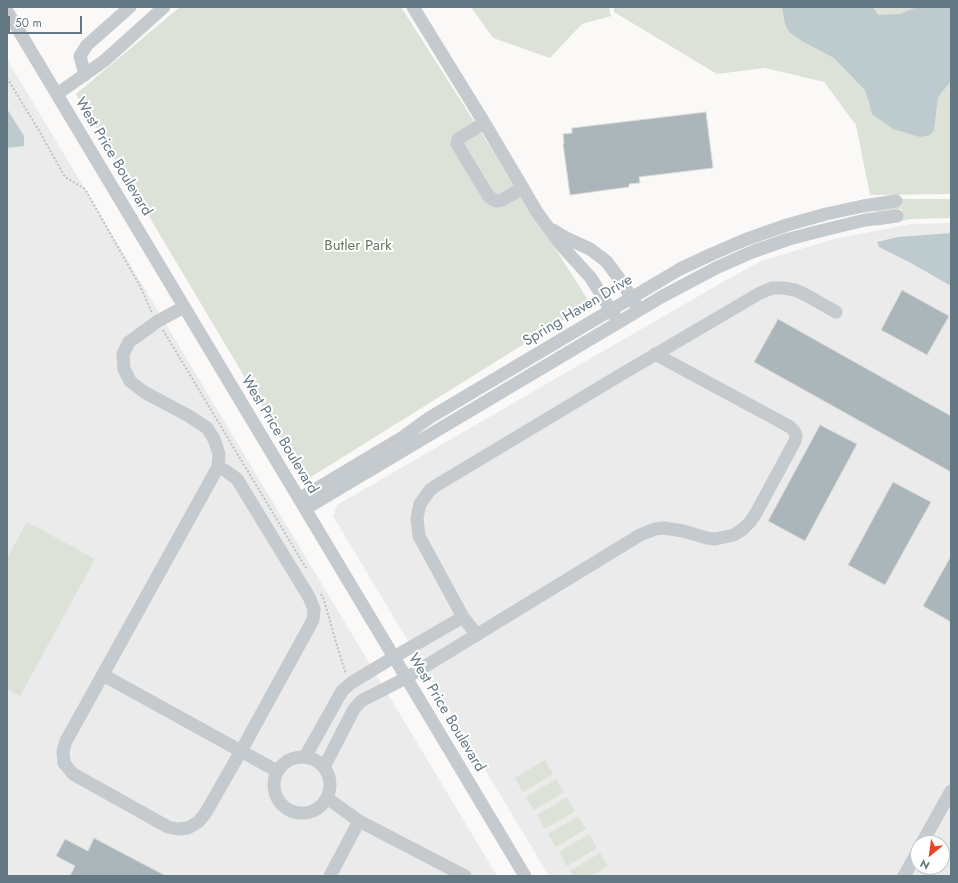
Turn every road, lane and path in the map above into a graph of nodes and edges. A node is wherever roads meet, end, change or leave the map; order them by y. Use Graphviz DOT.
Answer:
graph roads {
  1 [pos="130,7"];
  2 [pos="164,7"];
  3 [pos="413,7"];
  4 [pos="7,11"];
  5 [pos="84,75"];
  6 [pos="7,78"];
  7 [pos="57,94"];
  8 [pos="484,122"];
  9 [pos="523,188"];
  10 [pos="896,201"];
  11 [pos="897,216"];
  12 [pos="547,226"];
  13 [pos="631,298"];
  14 [pos="184,307"];
  15 [pos="610,310"];
  16 [pos="639,310"];
  17 [pos="836,312"];
  18 [pos="158,321"];
  19 [pos="618,322"];
  20 [pos="655,354"];
  21 [pos="218,467"];
  22 [pos="302,504"];
  23 [pos="308,573"];
  24 [pos="320,593"];
  25 [pos="463,618"];
  26 [pos="476,635"];
  27 [pos="394,657"];
  28 [pos="103,674"];
  29 [pos="406,678"];
  30 [pos="351,683"];
  31 [pos="337,699"];
  32 [pos="354,709"];
  33 [pos="241,751"];
  34 [pos="305,756"];
  35 [pos="324,767"];
  36 [pos="277,771"];
  37 [pos="951,791"];
  38 [pos="327,798"];
  39 [pos="359,821"];
  40 [pos="926,835"];
  41 [pos="910,865"];
  42 [pos="330,876"];
  43 [pos="465,876"];
  44 [pos="525,876"];
  45 [pos="904,876"];
  1 -- 5 [label="street"];
  2 -- 5 [label="street"];
  3 -- 8 [label="street"];
  4 -- 7 [label="street, West Price Boulevard"];
  5 -- 7 [label="street"];
  6 -- 18 [label="path"];
  7 -- 14 [label="street, West Price Boulevard"];
  8 -- 9 [label="street"];
  8 -- 9 [label="street"];
  9 -- 12 [label="street"];
  10 -- 13 [label="street, Spring Haven Drive"];
  11 -- 16 [label="street, Spring Haven Drive"];
  12 -- 13 [label="street"];
  12 -- 15 [label="street"];
  13 -- 15 [label="street, Spring Haven Drive"];
  13 -- 16 [label="street"];
  14 -- 18 [label="street"];
  14 -- 22 [label="street, West Price Boulevard"];
  15 -- 19 [label="street"];
  15 -- 22 [label="street, Spring Haven Drive"];
  16 -- 19 [label="street, Spring Haven Drive"];
  17 -- 20 [label="street"];
  18 -- 21 [label="street"];
  18 -- 23 [label="path"];
  19 -- 22 [label="street, Spring Haven Drive"];
  20 -- 25 [label="street"];
  20 -- 26 [label="street"];
  21 -- 28 [label="street"];
  21 -- 33 [label="street"];
  22 -- 27 [label="street, West Price Boulevard"];
  24 -- 30 [label="path"];
  25 -- 26 [label="street"];
  25 -- 27 [label="street"];
  26 -- 29 [label="street"];
  27 -- 29 [label="street, West Price Boulevard"];
  27 -- 30 [label="street"];
  28 -- 33 [label="street"];
  28 -- 33 [label="street"];
  29 -- 32 [label="street"];
  29 -- 44 [label="street, West Price Boulevard"];
  30 -- 31 [label="street"];
  31 -- 32 [label="street"];
  31 -- 34 [label="street"];
  32 -- 35 [label="street"];
  33 -- 36 [label="street"];
  34 -- 35 [label="street"];
  34 -- 36 [label="street"];
  35 -- 38 [label="street"];
  36 -- 38 [label="street"];
  37 -- 40 [label="street"];
  38 -- 39 [label="street"];
  39 -- 42 [label="street"];
  39 -- 43 [label="street"];
  41 -- 45 [label="street"];
}
